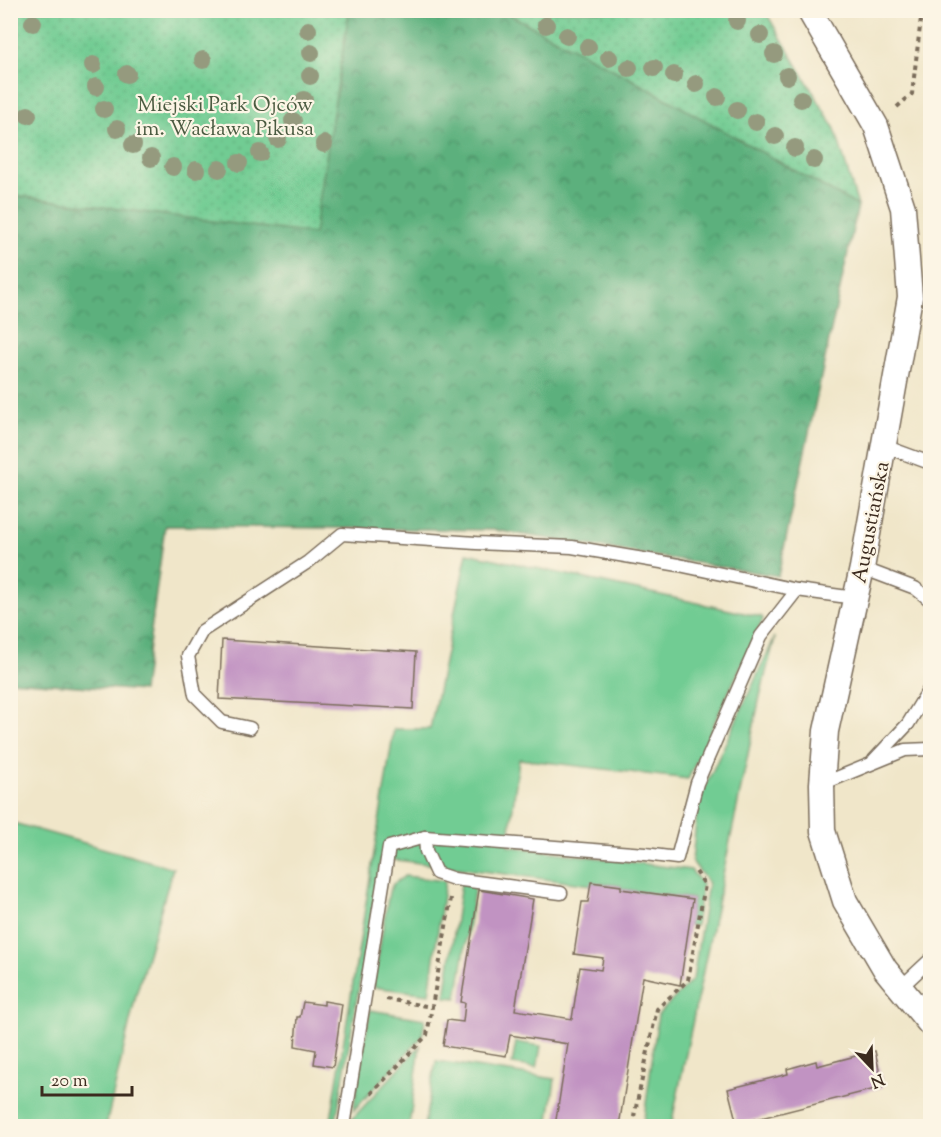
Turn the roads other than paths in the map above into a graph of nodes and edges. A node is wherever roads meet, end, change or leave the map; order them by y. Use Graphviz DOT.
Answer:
graph roads {
  1 [pos="809,10"];
  2 [pos="884,446"];
  3 [pos="930,463"];
  4 [pos="862,568"];
  5 [pos="796,590"];
  6 [pos="855,598"];
  7 [pos="930,600"];
  8 [pos="930,688"];
  9 [pos="250,728"];
  10 [pos="930,749"];
  11 [pos="871,764"];
  12 [pos="822,784"];
  13 [pos="425,837"];
  14 [pos="561,893"];
  15 [pos="930,960"];
  16 [pos="900,988"];
  17 [pos="930,1024"];
  18 [pos="345,1123"];
  1 -- 2 [label="street, Augustiańska"];
  2 -- 3 [label="lane"];
  2 -- 4 [label="street, Augustiańska"];
  4 -- 6 [label="street, Augustiańska"];
  4 -- 7 [label="lane"];
  5 -- 6 [label="lane"];
  5 -- 9 [label="lane"];
  5 -- 13 [label="lane"];
  6 -- 12 [label="street, Augustiańska"];
  8 -- 11 [label="lane"];
  10 -- 11 [label="lane"];
  11 -- 12 [label="lane"];
  12 -- 16 [label="street, Augustiańska"];
  13 -- 14 [label="lane"];
  13 -- 18 [label="lane"];
  15 -- 16 [label="lane"];
  16 -- 17 [label="street, Augustiańska"];
}
